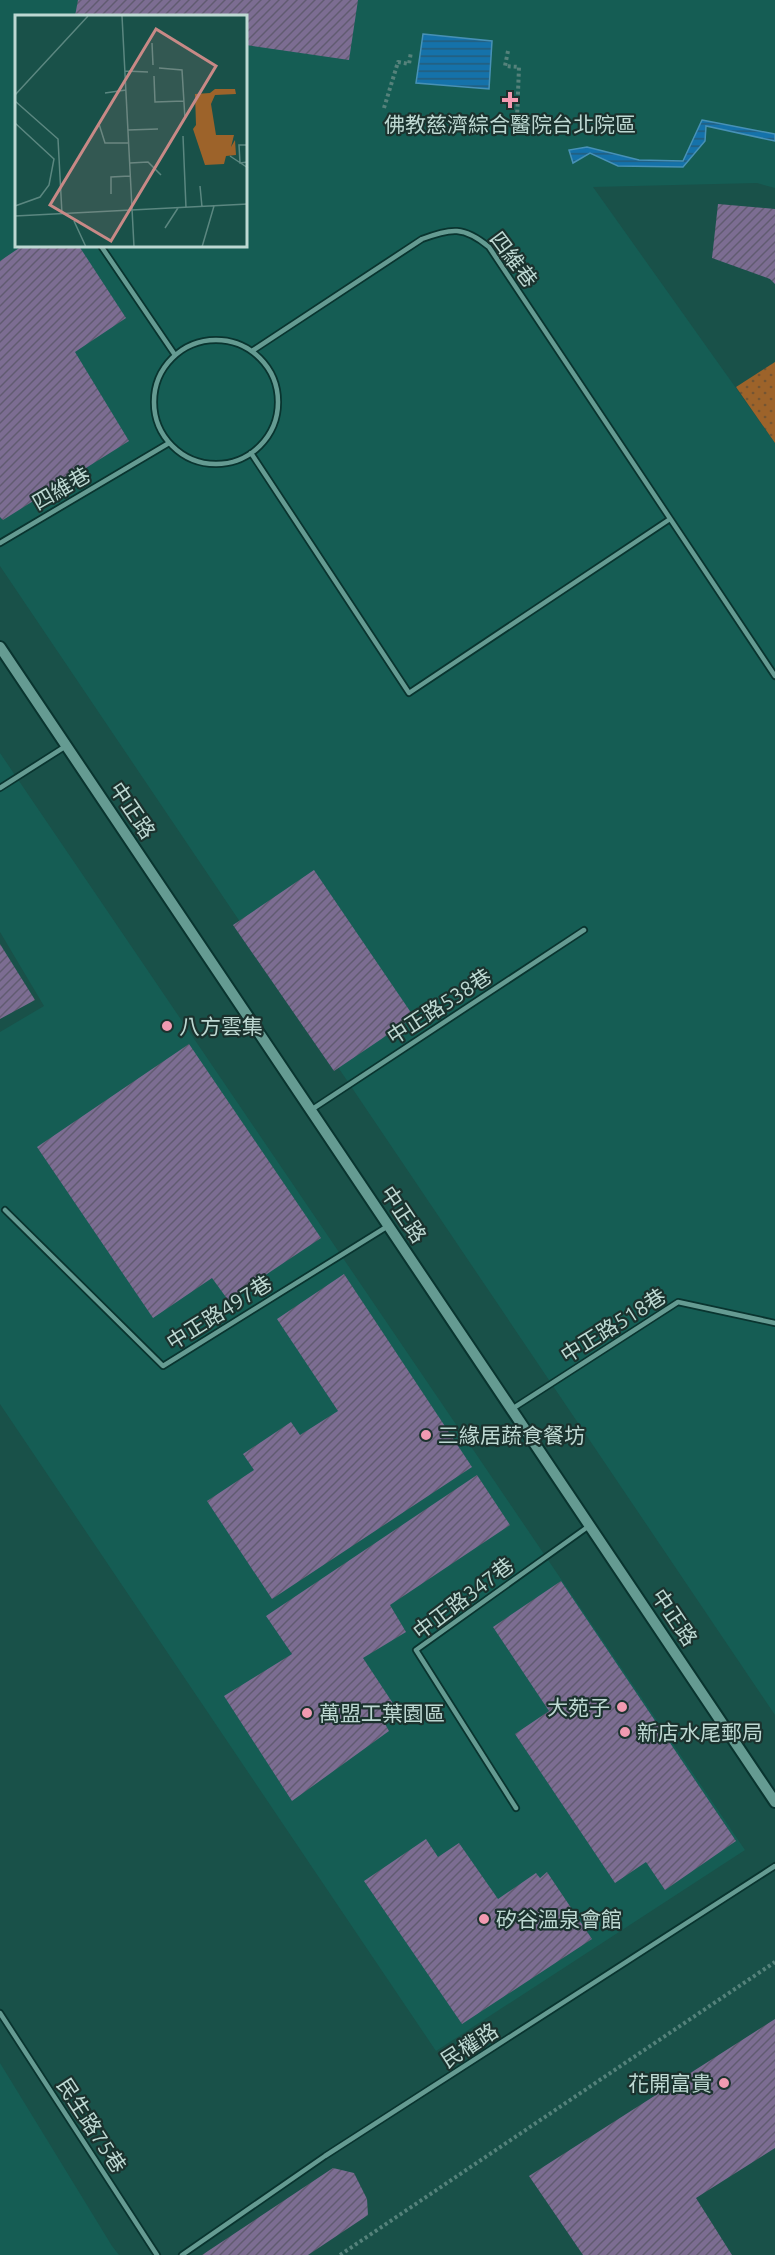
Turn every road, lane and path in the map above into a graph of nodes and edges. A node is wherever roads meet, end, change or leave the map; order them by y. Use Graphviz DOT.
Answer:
graph roads {
  1 [pos="508,51"];
  2 [pos="411,52"];
  3 [pos="384,108"];
  4 [pos="517,119"];
  5 [pos="102,248"];
  6 [pos="252,351"];
  7 [pos="175,355"];
  8 [pos="170,443"];
  9 [pos="251,453"];
  10 [pos="670,519"];
  11 [pos="0,543"];
  12 [pos="0,647"];
  13 [pos="775,676"];
  14 [pos="66,746"];
  15 [pos="0,788"];
  16 [pos="584,930"];
  17 [pos="311,1110"];
  18 [pos="5,1210"];
  19 [pos="388,1226"];
  20 [pos="775,1323"];
  21 [pos="512,1409"];
  22 [pos="590,1526"];
  23 [pos="775,1802"];
  24 [pos="516,1808"];
  25 [pos="775,1866"];
  26 [pos="775,1962"];
  27 [pos="0,2013"];
  28 [pos="157,2255"];
  29 [pos="182,2255"];
  30 [pos="340,2255"];
  1 -- 4 [label="path"];
  2 -- 3 [label="path"];
  5 -- 7 [label="lane"];
  6 -- 7 [label="lane"];
  6 -- 9 [label="lane"];
  6 -- 10 [label="lane, 四維巷"];
  7 -- 8 [label="lane"];
  8 -- 9 [label="lane"];
  8 -- 11 [label="lane, 四維巷"];
  9 -- 10 [label="lane"];
  10 -- 13 [label="lane, 四維巷"];
  12 -- 14 [label="street, 中正路"];
  14 -- 15 [label="lane"];
  14 -- 17 [label="street, 中正路"];
  16 -- 17 [label="lane, 中正路538巷"];
  17 -- 19 [label="street, 中正路"];
  18 -- 19 [label="lane, 中正路497巷"];
  19 -- 21 [label="street, 中正路"];
  20 -- 21 [label="lane, 中正路518巷"];
  21 -- 22 [label="street, 中正路"];
  22 -- 23 [label="street, 中正路"];
  22 -- 24 [label="lane, 中正路347巷"];
  25 -- 29 [label="lane, 民權路"];
  26 -- 30 [label="path"];
  27 -- 28 [label="lane, 民生路75巷"];
}
